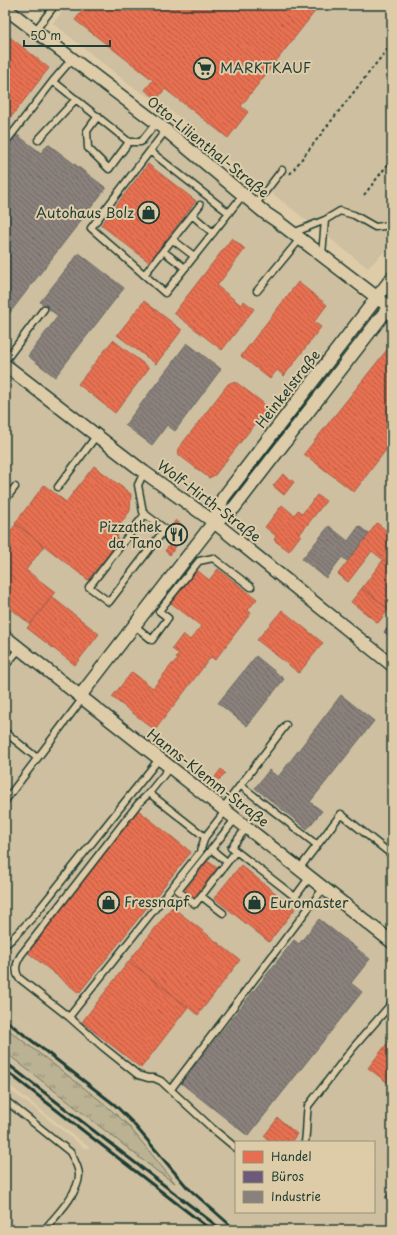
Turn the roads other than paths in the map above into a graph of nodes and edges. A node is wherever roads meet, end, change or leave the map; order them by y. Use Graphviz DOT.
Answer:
graph roads {
  1 [pos="55,5"];
  2 [pos="7,13"];
  3 [pos="35,31"];
  4 [pos="72,59"];
  5 [pos="53,81"];
  6 [pos="76,99"];
  7 [pos="98,116"];
  8 [pos="156,123"];
  9 [pos="166,130"];
  10 [pos="38,140"];
  11 [pos="129,142"];
  12 [pos="5,143"];
  13 [pos="150,151"];
  14 [pos="282,170"];
  15 [pos="243,195"];
  16 [pos="200,205"];
  17 [pos="255,205"];
  18 [pos="228,213"];
  19 [pos="192,215"];
  20 [pos="325,220"];
  21 [pos="392,225"];
  22 [pos="213,233"];
  23 [pos="296,236"];
  24 [pos="172,240"];
  25 [pos="163,251"];
  26 [pos="194,256"];
  27 [pos="322,256"];
  28 [pos="185,268"];
  29 [pos="144,275"];
  30 [pos="392,278"];
  31 [pos="257,291"];
  32 [pos="377,298"];
  33 [pos="391,306"];
  34 [pos="44,309"];
  35 [pos="5,361"];
  36 [pos="5,365"];
  37 [pos="97,435"];
  38 [pos="144,472"];
  39 [pos="15,487"];
  40 [pos="58,487"];
  41 [pos="5,500"];
  42 [pos="145,514"];
  43 [pos="214,522"];
  44 [pos="251,587"];
  45 [pos="134,625"];
  46 [pos="5,637"];
  47 [pos="20,648"];
  48 [pos="392,665"];
  49 [pos="5,666"];
  50 [pos="81,697"];
  51 [pos="286,725"];
  52 [pos="5,732"];
  53 [pos="38,758"];
  54 [pos="160,759"];
  55 [pos="170,767"];
  56 [pos="240,785"];
  57 [pos="149,793"];
  58 [pos="5,801"];
  59 [pos="224,809"];
  60 [pos="236,818"];
  61 [pos="247,827"];
  62 [pos="205,837"];
  63 [pos="317,845"];
  64 [pos="211,849"];
  65 [pos="236,851"];
  66 [pos="392,855"];
  67 [pos="227,862"];
  68 [pos="299,870"];
  69 [pos="310,878"];
  70 [pos="324,889"];
  71 [pos="201,896"];
  72 [pos="223,913"];
  73 [pos="392,942"];
  74 [pos="5,945"];
  75 [pos="392,1003"];
  76 [pos="69,1017"];
  77 [pos="171,1088"];
  78 [pos="5,1100"];
  79 [pos="305,1141"];
  80 [pos="235,1147"];
  81 [pos="44,1230"];
  1 -- 3 [label="lane"];
  2 -- 3 [label="street, Otto-Lilienthal-Straße"];
  3 -- 4 [label="street, Otto-Lilienthal-Straße"];
  4 -- 5 [label="lane"];
  4 -- 8 [label="street, Otto-Lilienthal-Straße"];
  5 -- 6 [label="lane"];
  5 -- 12 [label="lane"];
  6 -- 7 [label="lane"];
  6 -- 10 [label="lane"];
  7 -- 11 [label="lane"];
  7 -- 11 [label="lane"];
  8 -- 9 [label="street, Otto-Lilienthal-Straße"];
  8 -- 11 [label="lane"];
  9 -- 13 [label="lane"];
  9 -- 15 [label="street, Otto-Lilienthal-Straße"];
  13 -- 18 [label="lane"];
  13 -- 29 [label="lane"];
  14 -- 17 [label="lane"];
  15 -- 17 [label="street, Otto-Lilienthal-Straße"];
  15 -- 18 [label="lane"];
  16 -- 19 [label="lane"];
  17 -- 23 [label="street, Otto-Lilienthal-Straße"];
  18 -- 22 [label="lane"];
  19 -- 22 [label="lane"];
  19 -- 24 [label="lane"];
  20 -- 21 [label="lane"];
  20 -- 23 [label="lane"];
  20 -- 27 [label="lane"];
  22 -- 26 [label="lane"];
  23 -- 27 [label="street, Otto-Lilienthal-Straße"];
  23 -- 31 [label="lane"];
  24 -- 25 [label="lane"];
  24 -- 26 [label="lane"];
  25 -- 28 [label="lane"];
  25 -- 29 [label="lane"];
  26 -- 28 [label="lane"];
  27 -- 32 [label="street, Otto-Lilienthal-Straße"];
  28 -- 29 [label="lane"];
  30 -- 32 [label="street, Heinkelstraße"];
  32 -- 33 [label="street, Otto-Lilienthal-Straße"];
  32 -- 43 [label="street, Heinkelstraße"];
  33 -- 43 [label="street, Heinkelstraße"];
  34 -- 35 [label="lane"];
  36 -- 37 [label="street, Wolf-Hirth-Straße"];
  37 -- 38 [label="street, Wolf-Hirth-Straße"];
  37 -- 40 [label="lane"];
  38 -- 42 [label="lane"];
  38 -- 43 [label="street, Wolf-Hirth-Straße"];
  39 -- 41 [label="lane"];
  42 -- 42 [label="lane"];
  43 -- 45 [label="street, Heinkelstraße"];
  43 -- 48 [label="street, Wolf-Hirth-Straße"];
  44 -- 45 [label="lane"];
  45 -- 50 [label="street, Heinkelstraße"];
  46 -- 47 [label="street, Hanns-Klemm-Straße"];
  47 -- 49 [label="lane"];
  47 -- 50 [label="street, Hanns-Klemm-Straße"];
  50 -- 53 [label="lane"];
  50 -- 54 [label="street, Hanns-Klemm-Straße"];
  51 -- 56 [label="lane"];
  52 -- 53 [label="lane"];
  53 -- 58 [label="lane"];
  54 -- 55 [label="street, Hanns-Klemm-Straße"];
  54 -- 74 [label="lane"];
  55 -- 57 [label="lane"];
  55 -- 59 [label="street, Hanns-Klemm-Straße"];
  56 -- 59 [label="lane"];
  56 -- 63 [label="lane"];
  57 -- 62 [label="lane"];
  57 -- 76 [label="lane"];
  59 -- 60 [label="street, Hanns-Klemm-Straße"];
  59 -- 62 [label="lane"];
  60 -- 61 [label="street, Hanns-Klemm-Straße"];
  60 -- 64 [label="lane"];
  61 -- 65 [label="lane"];
  61 -- 68 [label="street, Hanns-Klemm-Straße"];
  62 -- 76 [label="lane"];
  63 -- 66 [label="lane"];
  63 -- 68 [label="lane"];
  64 -- 67 [label="lane"];
  64 -- 71 [label="lane"];
  65 -- 67 [label="lane"];
  65 -- 69 [label="lane"];
  67 -- 71 [label="lane"];
  68 -- 69 [label="street, Hanns-Klemm-Straße"];
  69 -- 70 [label="street, Hanns-Klemm-Straße"];
  70 -- 73 [label="street, Hanns-Klemm-Straße"];
  70 -- 77 [label="lane"];
  71 -- 72 [label="lane"];
  75 -- 79 [label="lane"];
  76 -- 77 [label="lane"];
  77 -- 80 [label="lane"];
  78 -- 81 [label="lane"];
}
